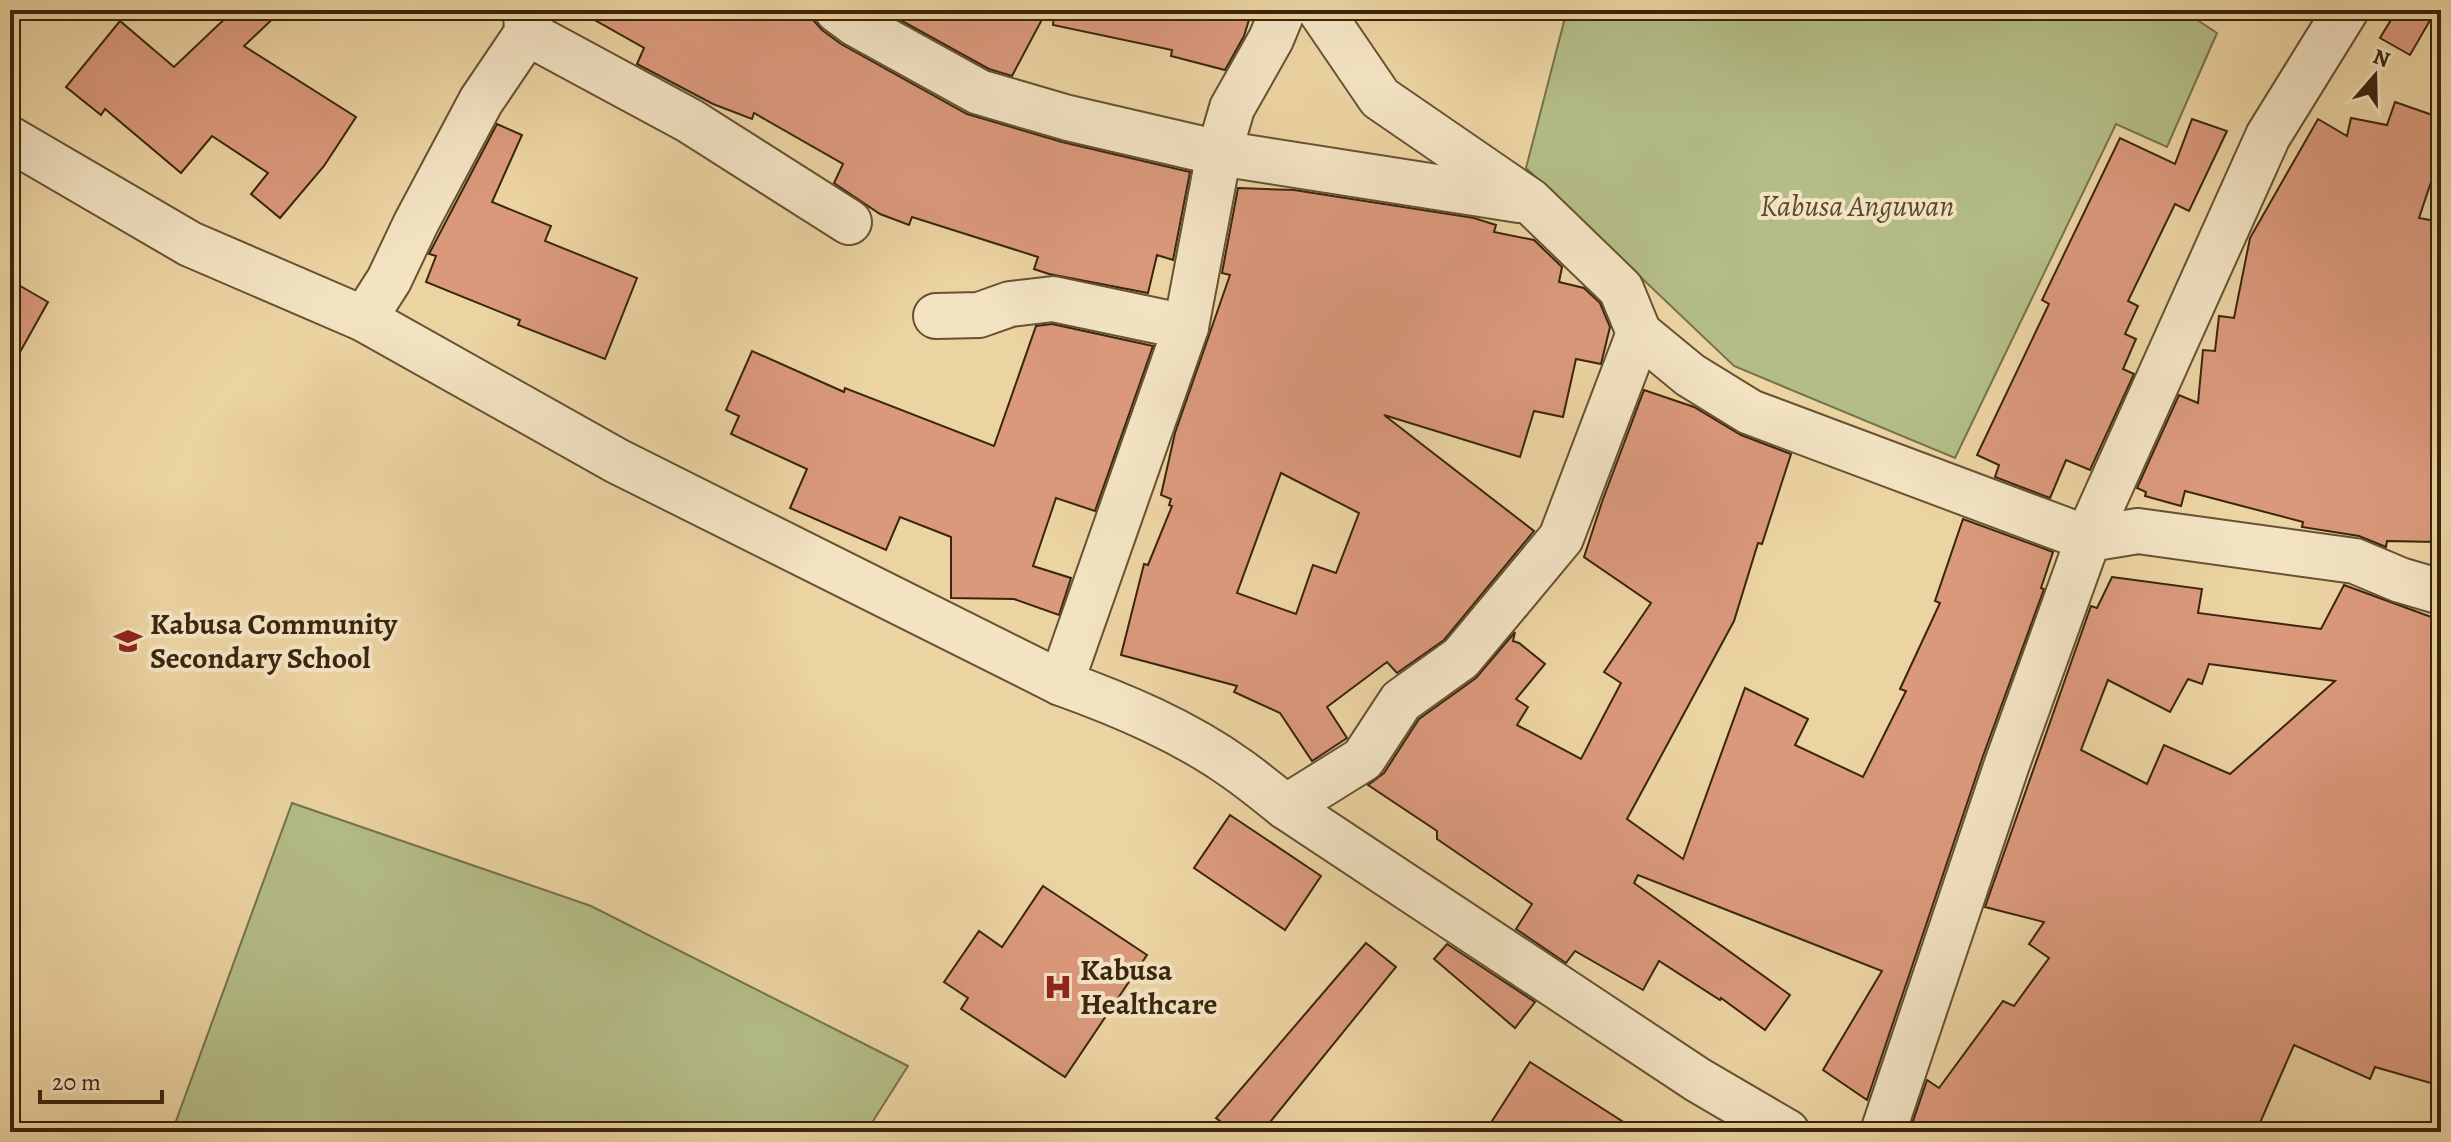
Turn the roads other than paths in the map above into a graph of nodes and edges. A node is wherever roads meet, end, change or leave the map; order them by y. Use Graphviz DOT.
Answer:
graph roads {
  1 [pos="837,10"];
  2 [pos="1283,10"];
  3 [pos="1320,10"];
  4 [pos="2346,10"];
  5 [pos="526,22"];
  6 [pos="10,139"];
  7 [pos="1219,153"];
  8 [pos="1530,201"];
  9 [pos="849,222"];
  10 [pos="936,316"];
  11 [pos="364,319"];
  12 [pos="1186,327"];
  13 [pos="1639,333"];
  14 [pos="2089,539"];
  15 [pos="2441,592"];
  16 [pos="1061,683"];
  17 [pos="1286,807"];
  18 [pos="1787,1132"];
  19 [pos="1883,1132"];
  1 -- 7 [label="street"];
  2 -- 7 [label="street"];
  3 -- 8 [label="street"];
  4 -- 14 [label="street"];
  5 -- 9 [label="street"];
  5 -- 11 [label="street"];
  6 -- 11 [label="street"];
  7 -- 8 [label="street"];
  7 -- 12 [label="street"];
  8 -- 13 [label="street"];
  10 -- 12 [label="street"];
  11 -- 16 [label="street"];
  12 -- 16 [label="street"];
  13 -- 14 [label="street"];
  13 -- 17 [label="street"];
  14 -- 15 [label="street"];
  14 -- 19 [label="street"];
  16 -- 17 [label="street"];
  17 -- 18 [label="street"];
}
